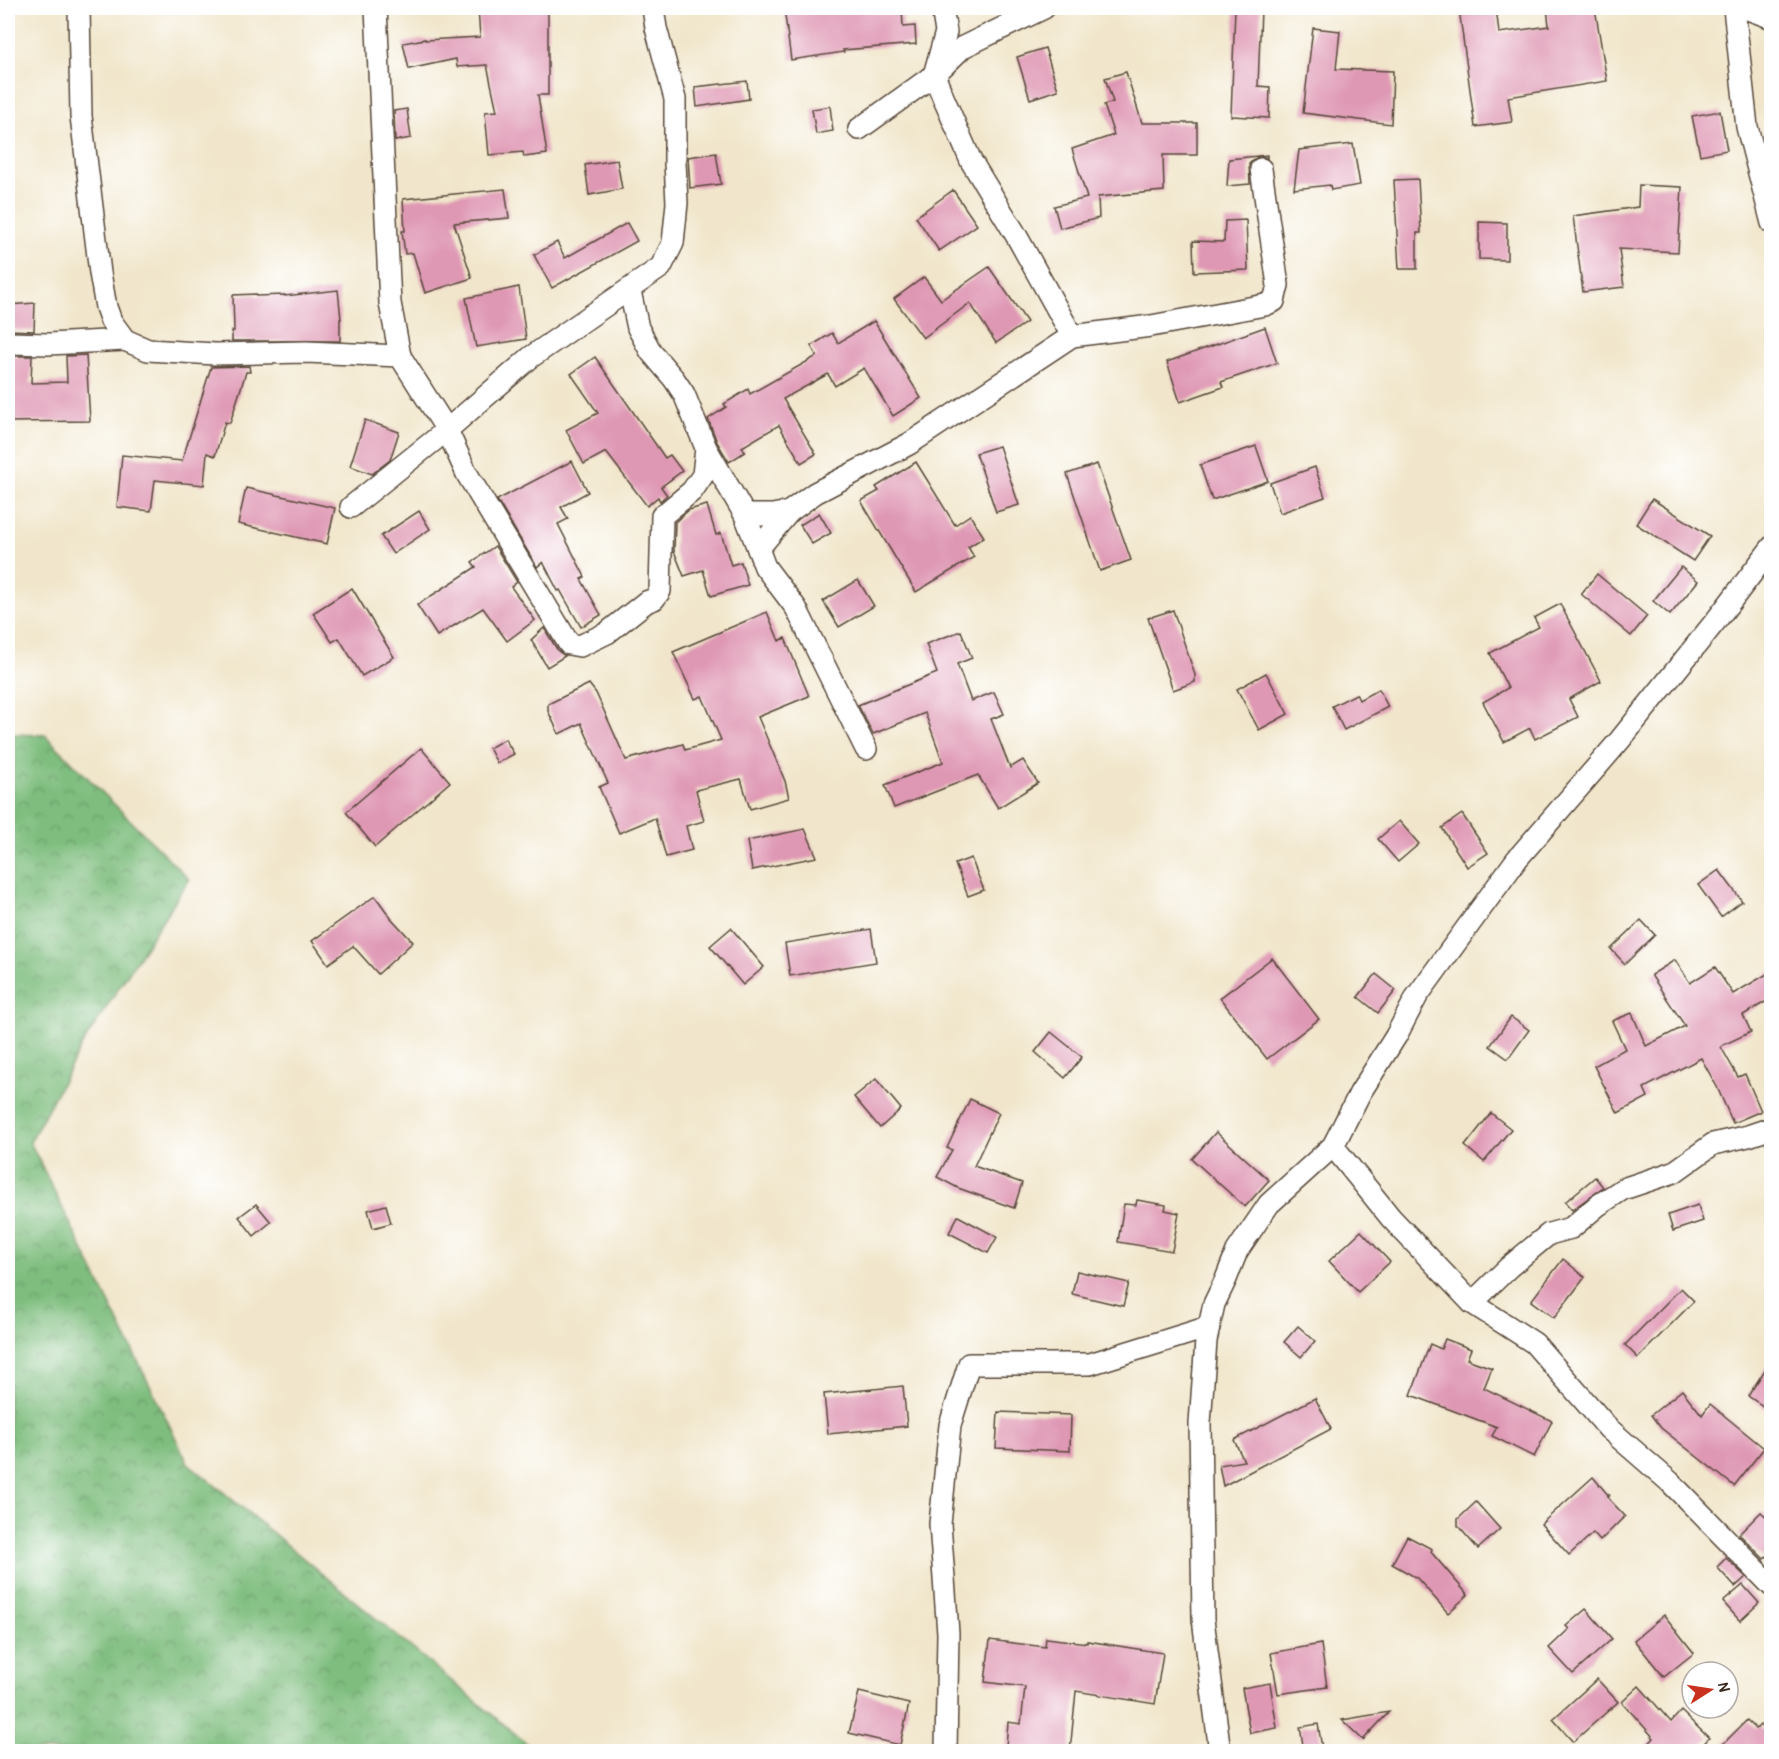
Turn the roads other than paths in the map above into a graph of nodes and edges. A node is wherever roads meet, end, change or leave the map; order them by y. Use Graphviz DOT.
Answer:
graph roads {
  1 [pos="79,8"];
  2 [pos="376,8"];
  3 [pos="653,8"];
  4 [pos="942,8"];
  5 [pos="1044,8"];
  6 [pos="1734,8"];
  7 [pos="1745,8"];
  8 [pos="1772,18"];
  9 [pos="934,75"];
  10 [pos="859,129"];
  11 [pos="1261,169"];
  12 [pos="1772,224"];
  13 [pos="630,291"];
  14 [pos="1072,336"];
  15 [pos="125,340"];
  16 [pos="8,343"];
  17 [pos="400,356"];
  18 [pos="447,430"];
  19 [pos="706,448"];
  20 [pos="351,507"];
  21 [pos="789,512"];
  22 [pos="745,515"];
  23 [pos="1772,547"];
  24 [pos="758,549"];
  25 [pos="866,749"];
  26 [pos="1772,1128"];
  27 [pos="1333,1146"];
  28 [pos="1472,1303"];
  29 [pos="1209,1327"];
  30 [pos="1772,1586"];
  31 [pos="946,1752"];
  32 [pos="1220,1752"];
  1 -- 15 [label="street"];
  2 -- 17 [label="street"];
  3 -- 13 [label="street"];
  4 -- 9 [label="street"];
  5 -- 9 [label="street"];
  6 -- 12 [label="street"];
  7 -- 8 [label="street"];
  9 -- 10 [label="street"];
  9 -- 14 [label="street"];
  11 -- 14 [label="street"];
  13 -- 18 [label="street"];
  13 -- 19 [label="street"];
  14 -- 21 [label="street"];
  15 -- 16 [label="street"];
  15 -- 17 [label="street"];
  17 -- 18 [label="street"];
  18 -- 19 [label="street"];
  18 -- 20 [label="street"];
  19 -- 22 [label="street"];
  21 -- 22 [label="street"];
  21 -- 24 [label="street"];
  22 -- 24 [label="street"];
  23 -- 27 [label="street"];
  24 -- 25 [label="street"];
  26 -- 28 [label="street"];
  27 -- 28 [label="street"];
  27 -- 29 [label="street"];
  28 -- 30 [label="street"];
  29 -- 31 [label="street"];
  29 -- 32 [label="street"];
}
